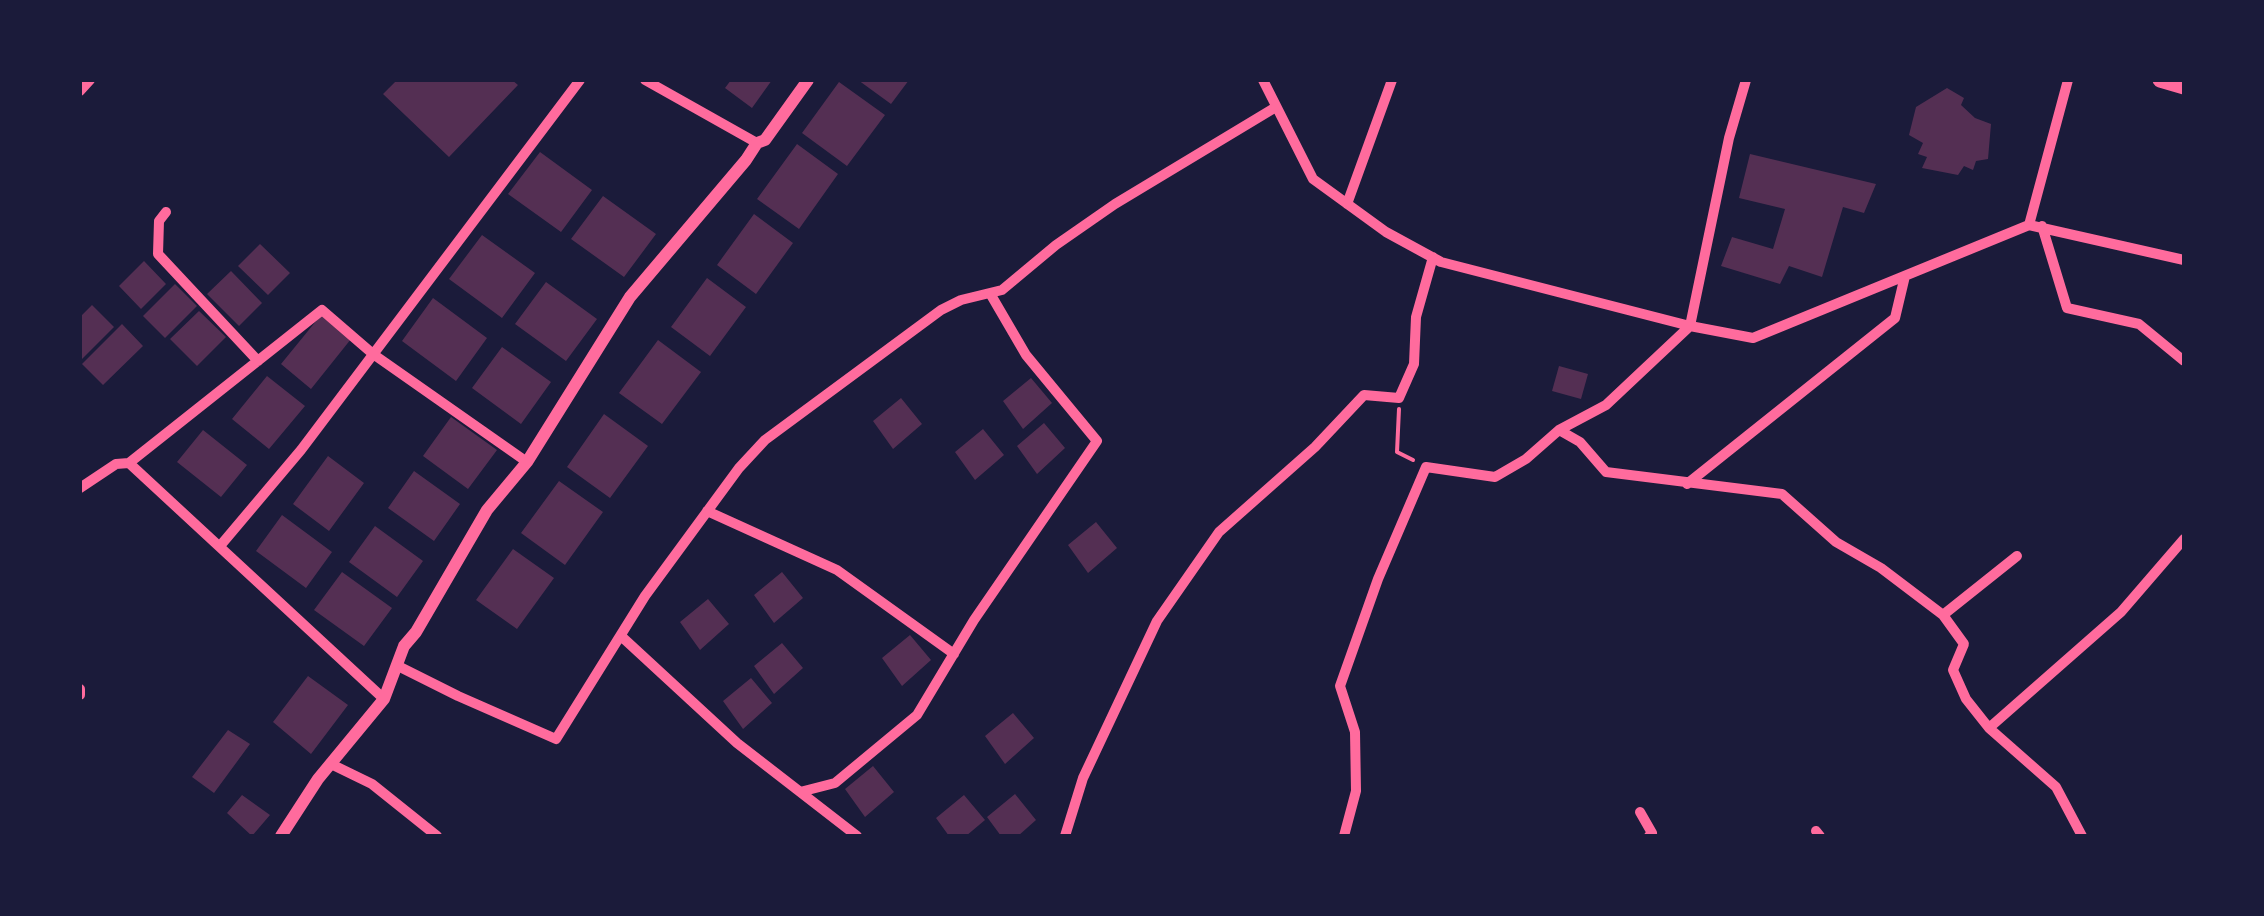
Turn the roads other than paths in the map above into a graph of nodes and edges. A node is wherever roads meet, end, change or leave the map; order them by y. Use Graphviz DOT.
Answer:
graph roads {
  1 [pos="90,80"];
  2 [pos="645,80"];
  3 [pos="808,80"];
  4 [pos="1263,80"];
  5 [pos="1392,80"];
  6 [pos="1746,80"];
  7 [pos="2068,80"];
  8 [pos="2160,80"];
  9 [pos="575,82"];
  10 [pos="2184,87"];
  11 [pos="80,91"];
  12 [pos="1276,107"];
  13 [pos="756,143"];
  14 [pos="1347,204"];
  15 [pos="166,212"];
  16 [pos="2029,225"];
  17 [pos="2042,226"];
  18 [pos="1433,257"];
  19 [pos="2184,260"];
  20 [pos="1905,276"];
  21 [pos="991,295"];
  22 [pos="1690,326"];
  23 [pos="373,354"];
  24 [pos="2184,360"];
  25 [pos="258,361"];
  26 [pos="1559,430"];
  27 [pos="129,462"];
  28 [pos="527,462"];
  29 [pos="81,484"];
  30 [pos="1687,484"];
  31 [pos="708,511"];
  32 [pos="2184,539"];
  33 [pos="220,546"];
  34 [pos="2017,556"];
  35 [pos="1943,615"];
  36 [pos="621,636"];
  37 [pos="954,654"];
  38 [pos="398,666"];
  39 [pos="384,699"];
  40 [pos="1988,728"];
  41 [pos="333,764"];
  42 [pos="800,792"];
  43 [pos="1640,812"];
  44 [pos="281,836"];
  45 [pos="437,836"];
  46 [pos="857,836"];
  47 [pos="1065,836"];
  48 [pos="1344,836"];
  49 [pos="1649,836"];
  50 [pos="2082,836"];
  1 -- 11 [label="street"];
  2 -- 13 [label="street"];
  3 -- 13 [label="street"];
  4 -- 12 [label="street"];
  5 -- 14 [label="street"];
  6 -- 22 [label="street"];
  7 -- 16 [label="street"];
  8 -- 10 [label="main road"];
  9 -- 23 [label="street"];
  12 -- 14 [label="street"];
  12 -- 21 [label="street"];
  13 -- 28 [label="street"];
  14 -- 18 [label="street"];
  15 -- 25 [label="street"];
  16 -- 17 [label="street"];
  16 -- 20 [label="street"];
  17 -- 19 [label="street"];
  17 -- 24 [label="street"];
  18 -- 22 [label="street"];
  18 -- 47 [label="street"];
  20 -- 22 [label="street"];
  20 -- 30 [label="street"];
  21 -- 31 [label="street"];
  21 -- 37 [label="street"];
  22 -- 26 [label="street"];
  23 -- 25 [label="street"];
  23 -- 28 [label="street"];
  23 -- 33 [label="street"];
  25 -- 27 [label="street"];
  26 -- 30 [label="street"];
  26 -- 48 [label="street"];
  27 -- 29 [label="street"];
  27 -- 33 [label="street"];
  28 -- 38 [label="street"];
  30 -- 35 [label="street"];
  31 -- 36 [label="street"];
  31 -- 37 [label="street"];
  32 -- 40 [label="street"];
  33 -- 39 [label="street"];
  34 -- 35 [label="street"];
  35 -- 40 [label="street"];
  36 -- 38 [label="street"];
  36 -- 42 [label="street"];
  37 -- 42 [label="street"];
  38 -- 39 [label="street"];
  39 -- 41 [label="street"];
  40 -- 50 [label="street"];
  41 -- 44 [label="street"];
  41 -- 45 [label="street"];
  42 -- 46 [label="street"];
  43 -- 49 [label="street"];
}
